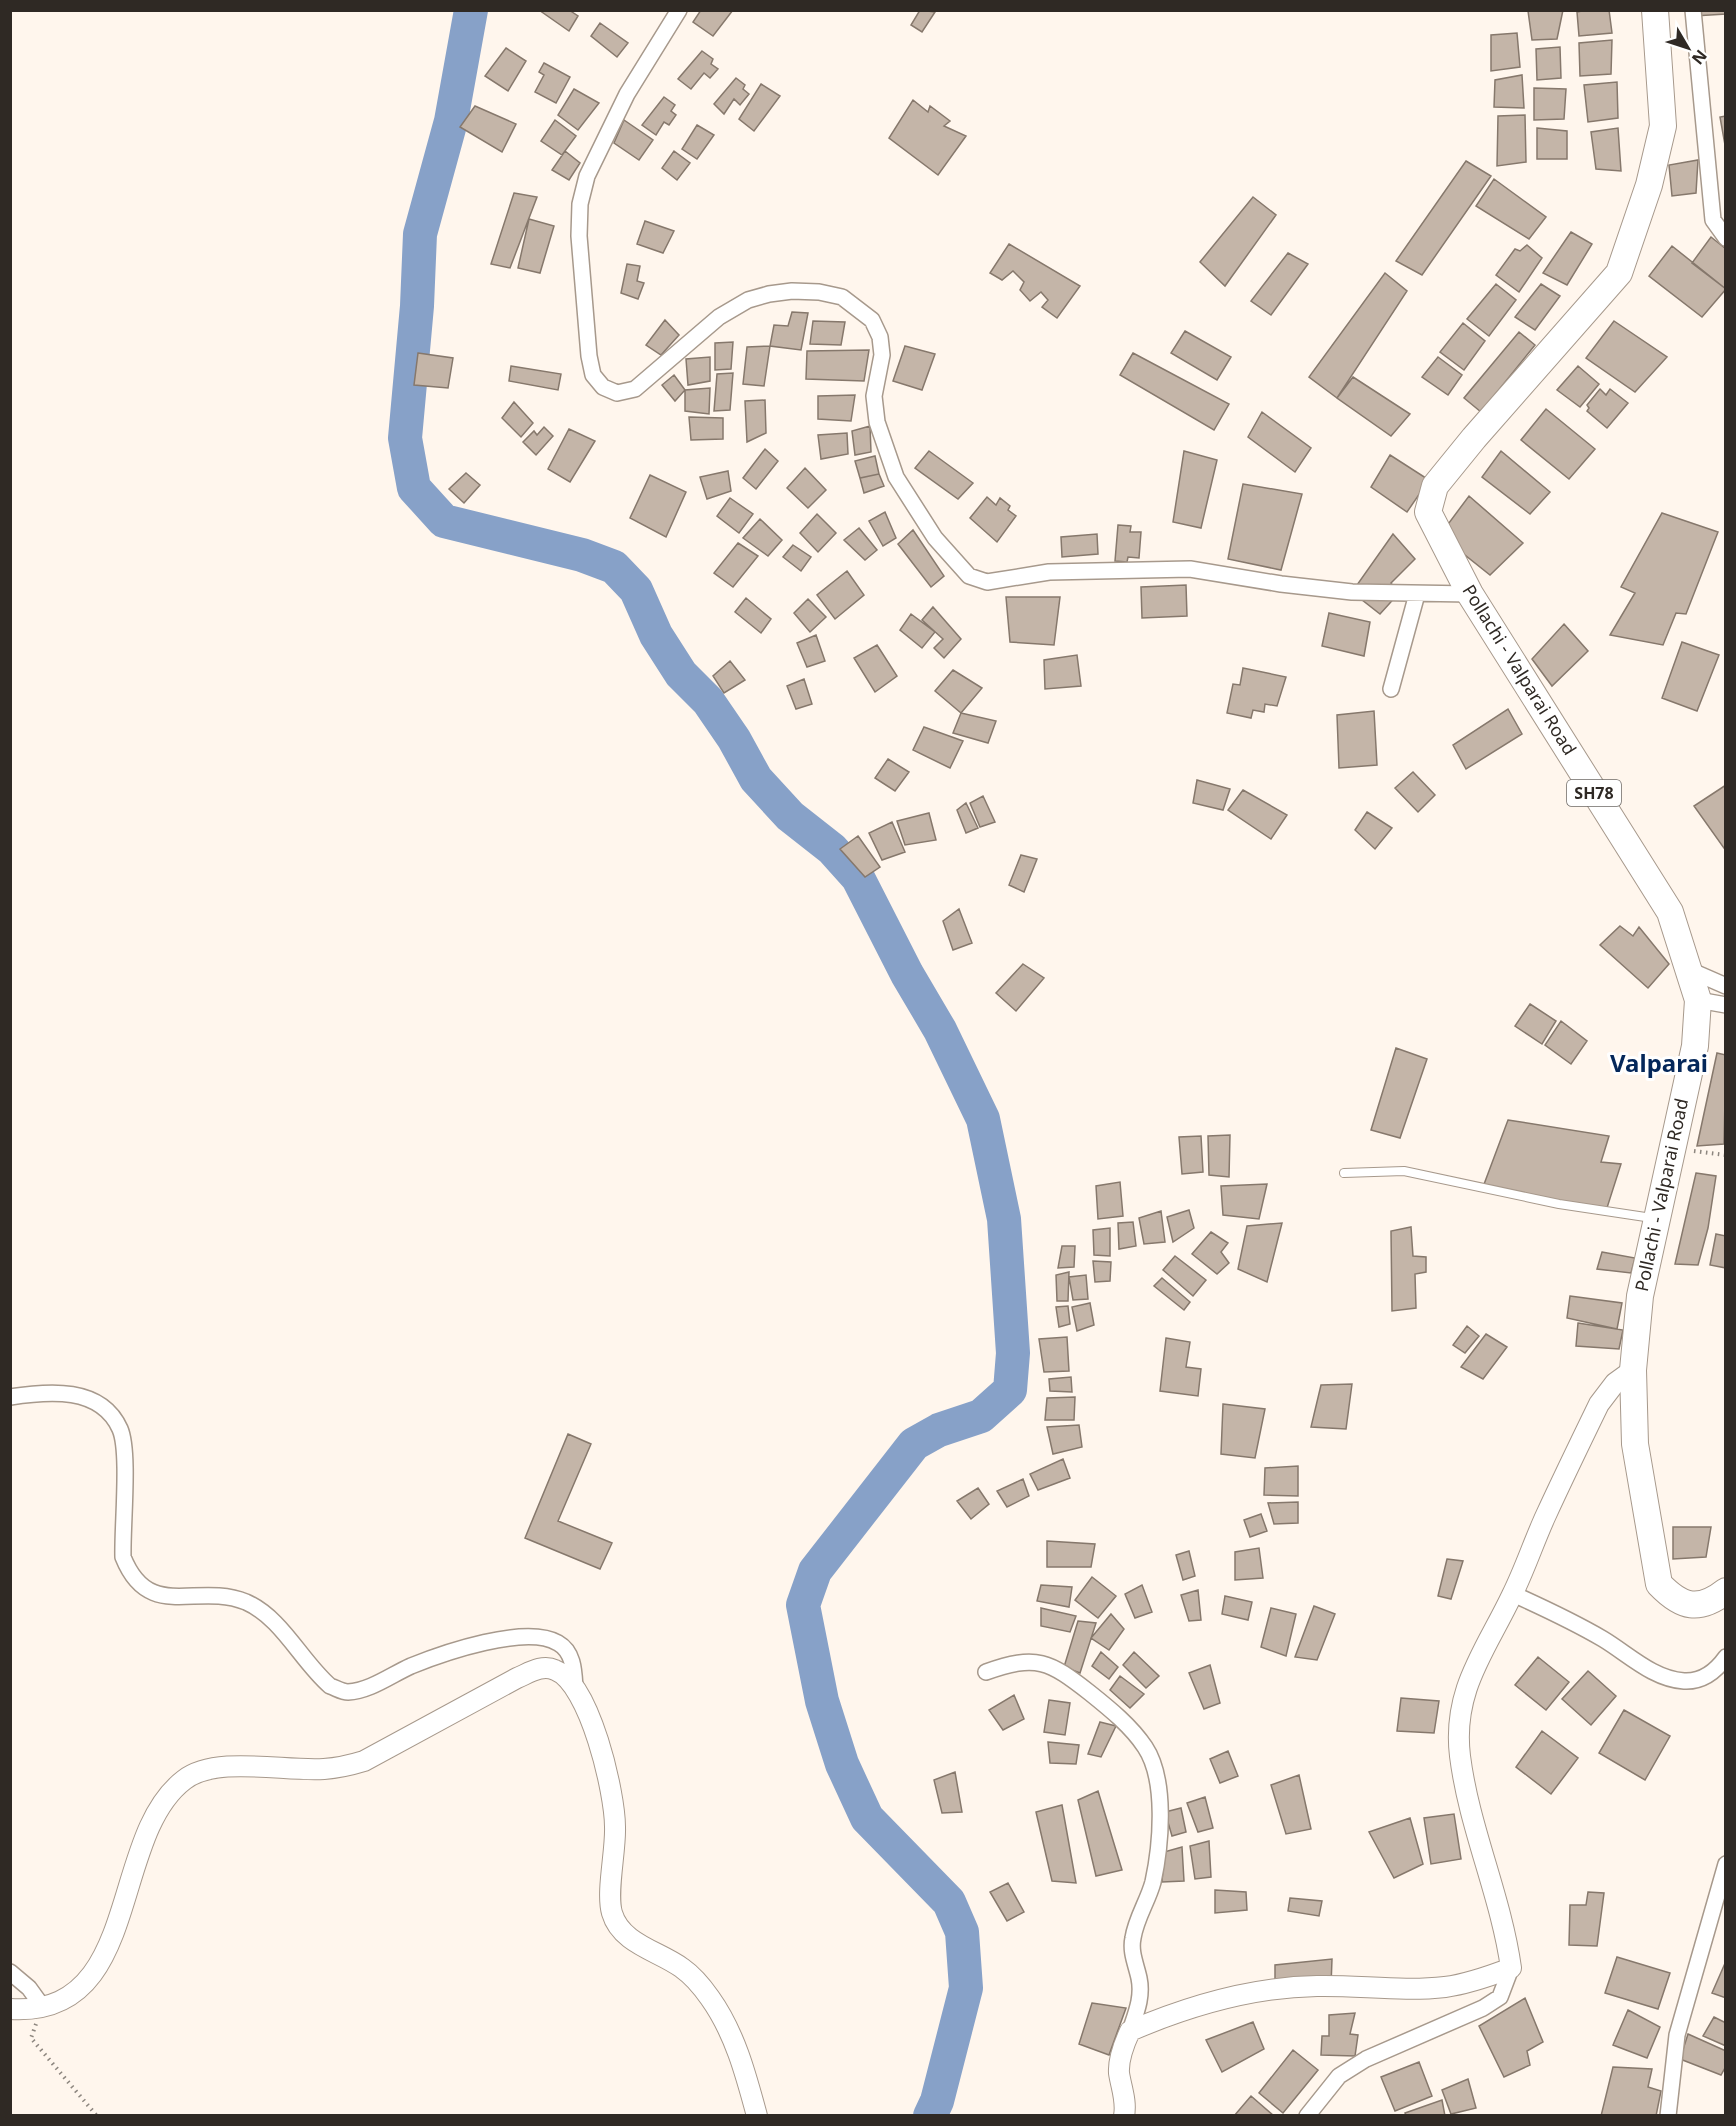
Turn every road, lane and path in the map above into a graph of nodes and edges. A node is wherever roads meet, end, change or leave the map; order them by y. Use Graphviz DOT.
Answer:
graph roads {
  1 [pos="679,10"];
  2 [pos="1655,10"];
  3 [pos="1693,10"];
  4 [pos="1725,238"];
  5 [pos="1417,594"];
  6 [pos="1470,594"];
  7 [pos="1391,689"];
  8 [pos="1687,969"];
  9 [pos="1725,986"];
  10 [pos="1698,1000"];
  11 [pos="1725,1005"];
  12 [pos="1672,1149"];
  13 [pos="1725,1155"];
  14 [pos="1344,1173"];
  15 [pos="1657,1219"];
  16 [pos="1633,1370"];
  17 [pos="10,1397"];
  18 [pos="1725,1591"];
  19 [pos="1513,1594"];
  20 [pos="1725,1657"];
  21 [pos="986,1672"];
  22 [pos="575,1688"];
  23 [pos="1725,1864"];
  24 [pos="1511,1968"];
  25 [pos="10,1972"];
  26 [pos="42,2007"];
  27 [pos="10,2008"];
  28 [pos="1130,2031"];
  29 [pos="97,2115"];
  30 [pos="757,2115"];
  31 [pos="1124,2115"];
  32 [pos="1307,2115"];
  33 [pos="1668,2115"];
  1 -- 5 [label="street"];
  2 -- 6 [label="main road, Pollachi - Valparai Road / SH78"];
  3 -- 4 [label="street"];
  5 -- 6 [label="street"];
  5 -- 7 [label="street"];
  6 -- 8 [label="main road, Pollachi - Valparai Road / SH78"];
  8 -- 9 [label="street"];
  8 -- 10 [label="main road, Pollachi - Valparai Road / SH78"];
  10 -- 11 [label="street"];
  10 -- 12 [label="main road, Pollachi - Valparai Road / SH78"];
  12 -- 13 [label="path"];
  12 -- 15 [label="main road, Pollachi - Valparai Road / SH78"];
  14 -- 15 [label="lane"];
  15 -- 16 [label="main road, Pollachi - Valparai Road / SH78"];
  16 -- 18 [label="main road, Pollachi - Valparai Road / SH78"];
  16 -- 19 [label="street"];
  17 -- 22 [label="street"];
  19 -- 20 [label="street"];
  19 -- 24 [label="street"];
  21 -- 28 [label="street"];
  22 -- 26 [label="street"];
  22 -- 30 [label="street"];
  23 -- 33 [label="street"];
  24 -- 28 [label="street"];
  24 -- 32 [label="street"];
  25 -- 26 [label="street"];
  26 -- 27 [label="street"];
  26 -- 29 [label="path"];
  28 -- 31 [label="street"];
}
